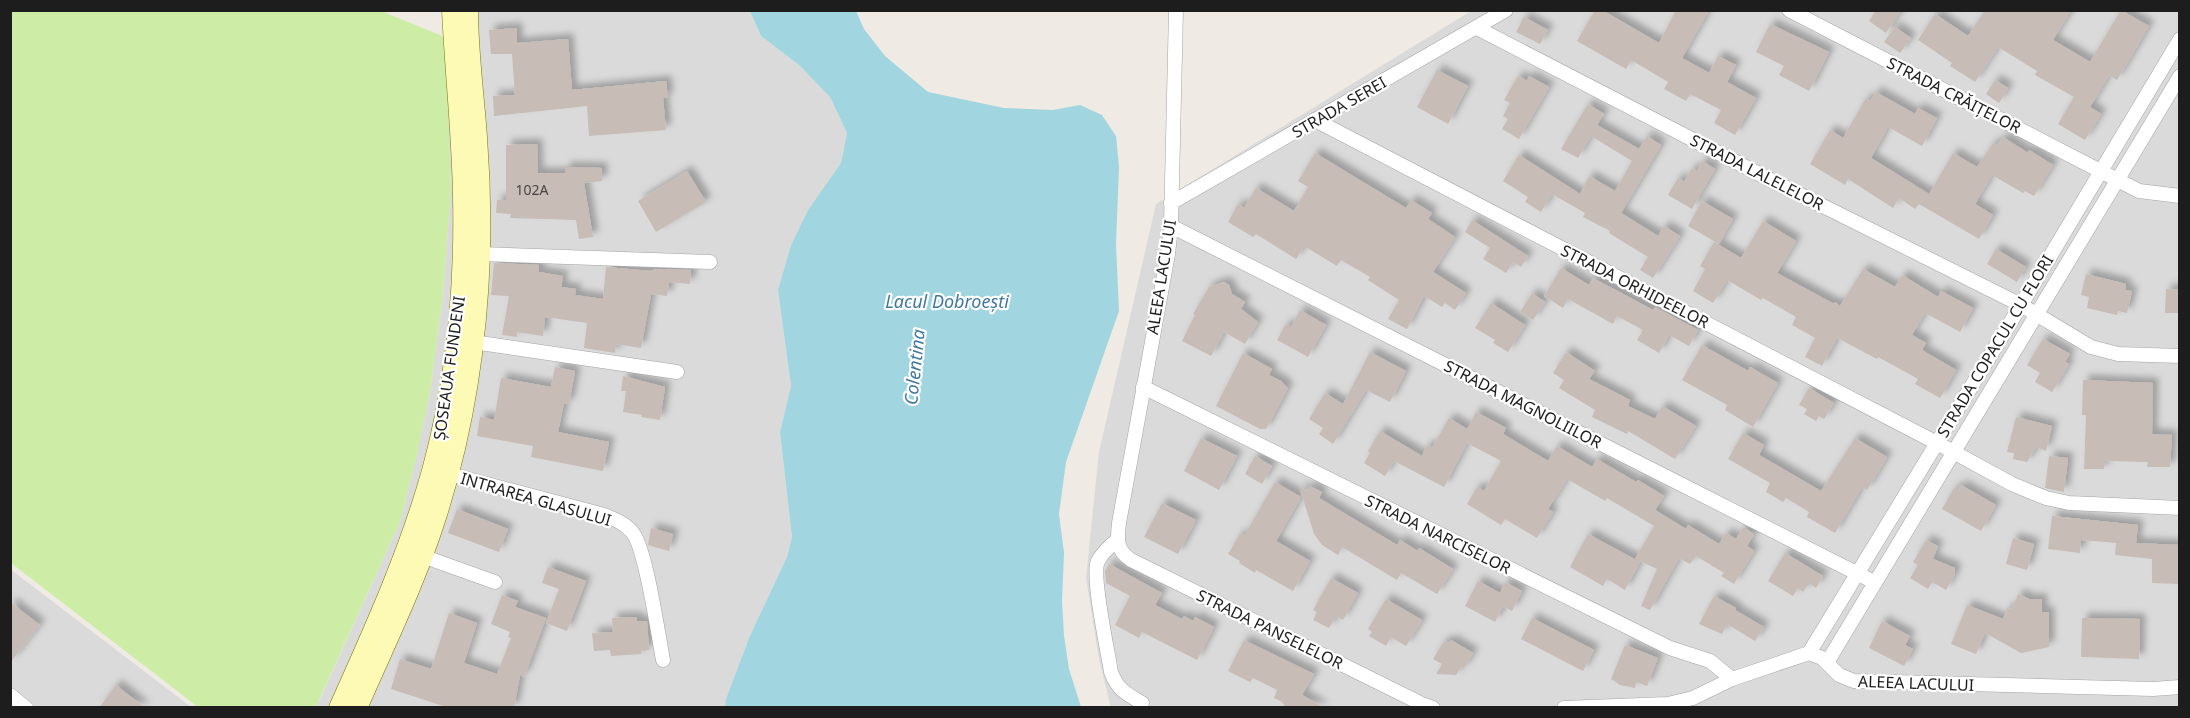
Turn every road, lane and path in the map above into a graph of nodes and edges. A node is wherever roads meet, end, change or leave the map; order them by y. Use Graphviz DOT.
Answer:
graph roads {
  1 [pos="452,10"];
  2 [pos="468,10"];
  3 [pos="1176,10"];
  4 [pos="1506,10"];
  5 [pos="1789,10"];
  6 [pos="1477,28"];
  7 [pos="2180,39"];
  8 [pos="2180,76"];
  9 [pos="1315,120"];
  10 [pos="2100,170"];
  11 [pos="2118,179"];
  12 [pos="2180,196"];
  13 [pos="1171,203"];
  14 [pos="1171,226"];
  15 [pos="480,254"];
  16 [pos="710,262"];
  17 [pos="2021,305"];
  18 [pos="2038,315"];
  19 [pos="472,342"];
  20 [pos="2180,356"];
  21 [pos="677,372"];
  22 [pos="1143,387"];
  23 [pos="1937,442"];
  24 [pos="1955,452"];
  25 [pos="449,474"];
  26 [pos="2180,508"];
  27 [pos="1117,540"];
  28 [pos="422,556"];
  29 [pos="1857,573"];
  30 [pos="495,582"];
  31 [pos="1874,582"];
  32 [pos="1809,653"];
  33 [pos="663,660"];
  34 [pos="1828,661"];
  35 [pos="1732,679"];
  36 [pos="2180,687"];
  37 [pos="10,695"];
  38 [pos="1142,703"];
  39 [pos="26,708"];
  40 [pos="339,708"];
  41 [pos="357,708"];
  42 [pos="1433,708"];
  43 [pos="1564,708"];
  1 -- 40 [label="main road, ȘOSEAUA FUNDENI"];
  2 -- 15 [label="main road, ȘOSEAUA FUNDENI"];
  3 -- 13 [label="street, ALEEA LACULUI"];
  4 -- 6 [label="street, STRADA SEREI"];
  5 -- 10 [label="street, STRADA CRĂIȚELOR"];
  6 -- 9 [label="street, STRADA SEREI"];
  6 -- 17 [label="street, STRADA LALELELOR"];
  7 -- 10 [label="street, STRADA COPACUL CU FLORI"];
  8 -- 11 [label="street, STRADA COPACUL CU FLORI"];
  9 -- 13 [label="street, STRADA SEREI"];
  9 -- 23 [label="street, STRADA ORHIDEELOR"];
  10 -- 11 [label="street, STRADA CRĂIȚELOR"];
  10 -- 17 [label="street, STRADA COPACUL CU FLORI"];
  11 -- 12 [label="street, STRADA CRĂIȚELOR"];
  11 -- 18 [label="street, STRADA COPACUL CU FLORI"];
  13 -- 14 [label="street, ALEEA LACULUI"];
  14 -- 22 [label="street, ALEEA LACULUI"];
  14 -- 29 [label="street, STRADA MAGNOLIILOR"];
  15 -- 16 [label="street"];
  15 -- 19 [label="main road, ȘOSEAUA FUNDENI"];
  17 -- 18 [label="street, STRADA LALELELOR"];
  17 -- 23 [label="street, STRADA COPACUL CU FLORI"];
  18 -- 20 [label="street, STRADA LALELELOR"];
  18 -- 24 [label="street, STRADA COPACUL CU FLORI"];
  19 -- 21 [label="street"];
  19 -- 25 [label="main road, ȘOSEAUA FUNDENI"];
  22 -- 27 [label="street, ALEEA LACULUI"];
  22 -- 35 [label="street, STRADA NARCISELOR"];
  23 -- 24 [label="street, STRADA ORHIDEELOR"];
  23 -- 29 [label="street, STRADA COPACUL CU FLORI"];
  24 -- 26 [label="street, STRADA ORHIDEELOR"];
  24 -- 31 [label="street, STRADA COPACUL CU FLORI"];
  25 -- 28 [label="main road, ȘOSEAUA FUNDENI"];
  25 -- 33 [label="street, INTRAREA GLASULUI"];
  27 -- 38 [label="street"];
  27 -- 42 [label="street, STRADA PANSELELOR"];
  28 -- 30 [label="street"];
  28 -- 41 [label="main road, ȘOSEAUA FUNDENI"];
  29 -- 31 [label="street, STRADA MAGNOLIILOR"];
  29 -- 32 [label="street, STRADA COPACUL CU FLORI"];
  31 -- 34 [label="street, STRADA COPACUL CU FLORI"];
  32 -- 34 [label="street, ALEEA LACULUI"];
  32 -- 35 [label="street"];
  34 -- 36 [label="street, ALEEA LACULUI"];
  35 -- 43 [label="street"];
  37 -- 39 [label="street"];
}
